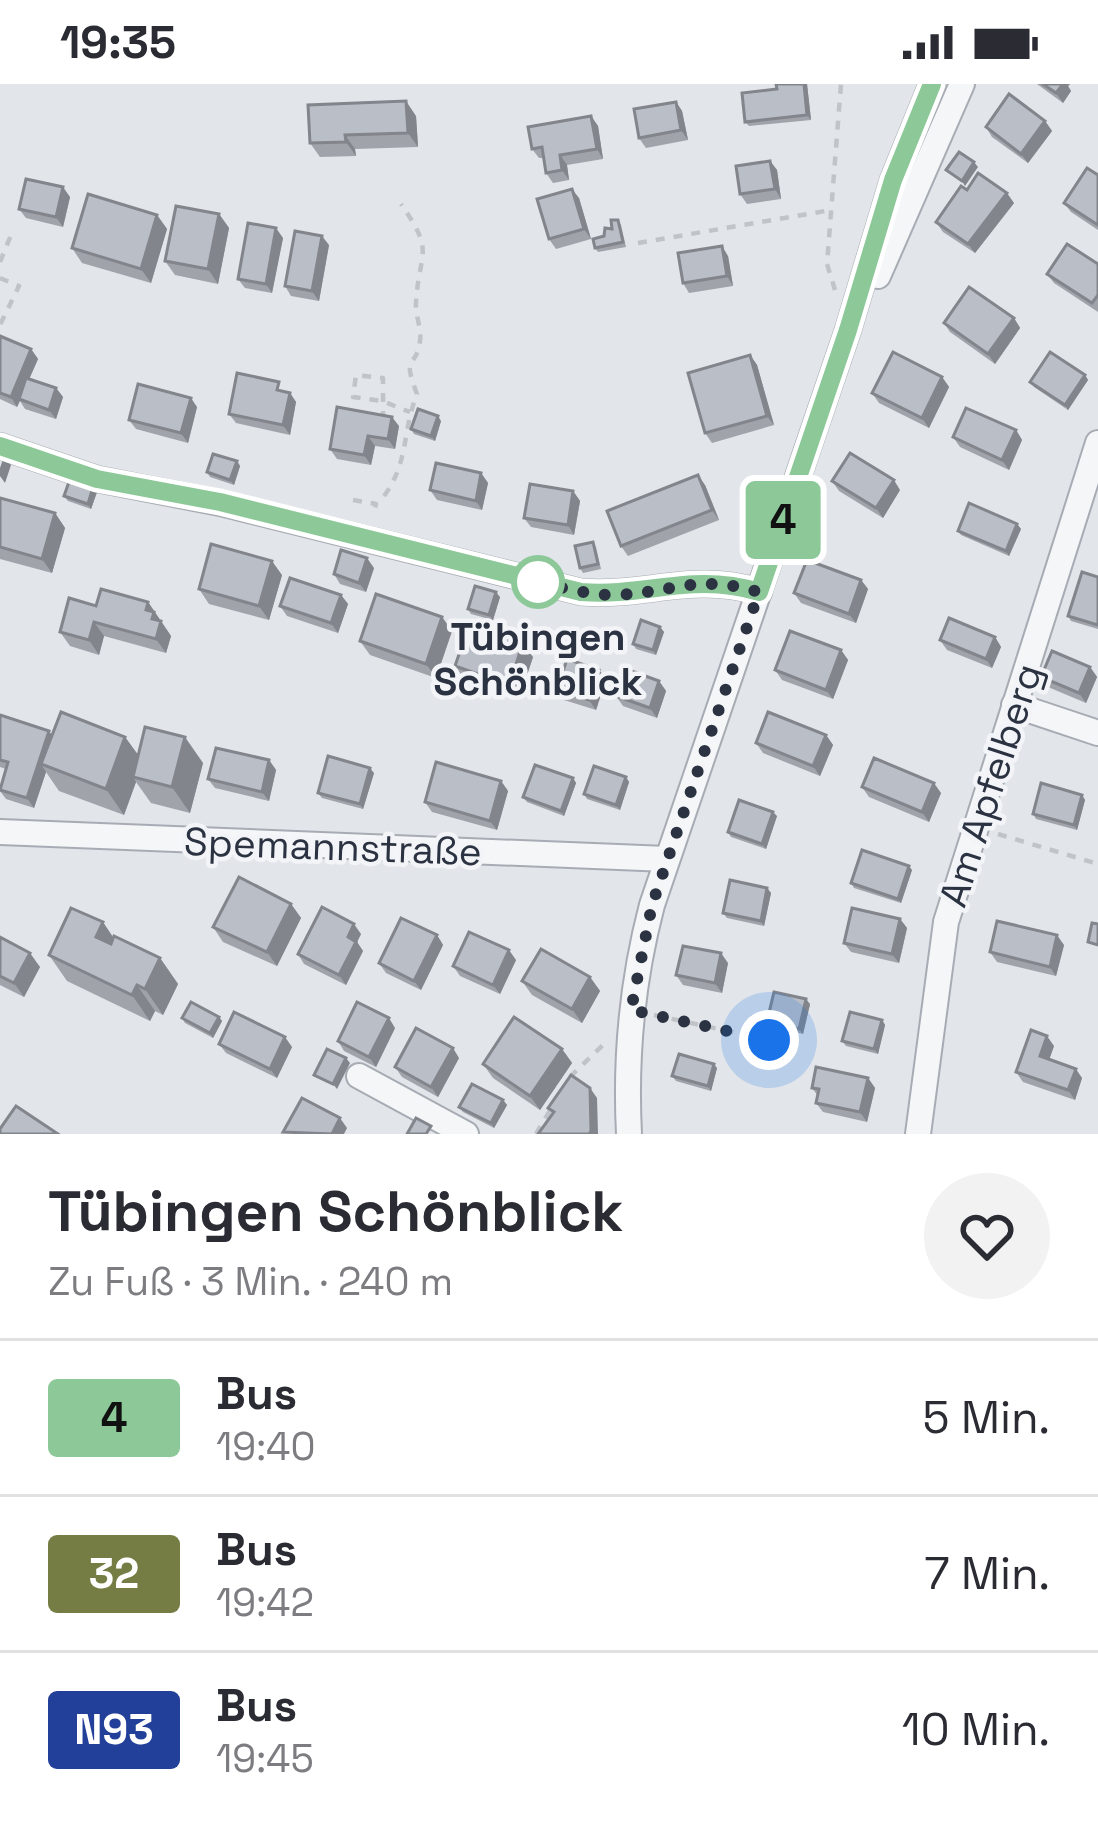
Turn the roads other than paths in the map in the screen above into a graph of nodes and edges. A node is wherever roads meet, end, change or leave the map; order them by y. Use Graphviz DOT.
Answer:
graph roads {
  1 [pos="932,84"];
  2 [pos="958,90"];
  3 [pos="848,330"];
  4 [pos="0,446"];
  5 [pos="1097,451"];
  6 [pos="759,592"];
  7 [pos="1014,705"];
  8 [pos="1098,733"];
  9 [pos="0,832"];
  10 [pos="667,859"];
  11 [pos="359,1076"];
  12 [pos="466,1134"];
  13 [pos="629,1134"];
  14 [pos="919,1134"];
  1 -- 2 [label="street"];
  1 -- 3 [label="street"];
  2 -- 3 [label="street"];
  3 -- 6 [label="street"];
  4 -- 6 [label="street"];
  5 -- 7 [label="street, Am Apfelberg"];
  6 -- 10 [label="street"];
  7 -- 8 [label="street"];
  7 -- 14 [label="street, Am Apfelberg"];
  9 -- 10 [label="street, Spemannstraße"];
  10 -- 13 [label="street"];
  11 -- 12 [label="street"];
}
